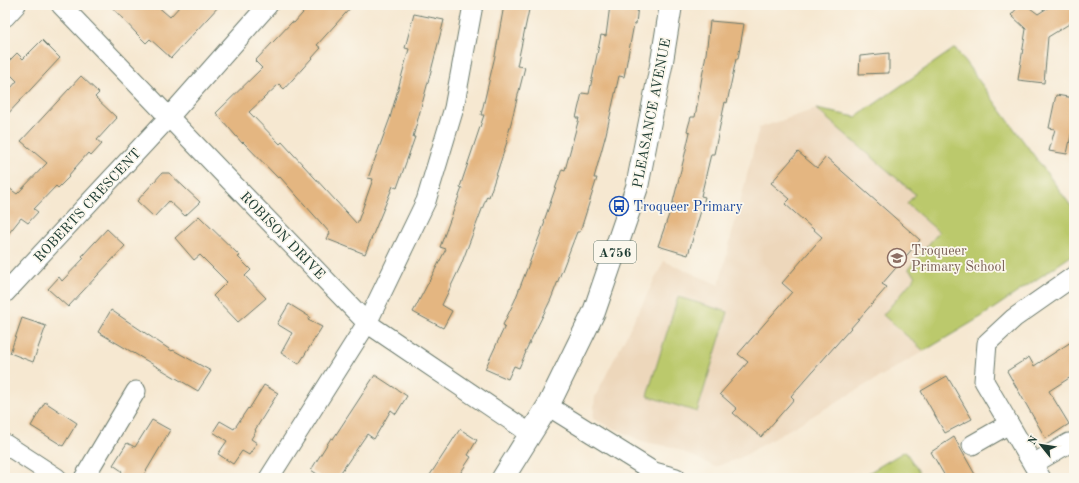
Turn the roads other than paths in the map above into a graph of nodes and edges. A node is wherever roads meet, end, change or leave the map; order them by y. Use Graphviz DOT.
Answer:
graph roads {
  1 [pos="16,5"];
  2 [pos="61,5"];
  3 [pos="268,5"];
  4 [pos="473,5"];
  5 [pos="671,5"];
  6 [pos="5,17"];
  7 [pos="169,117"];
  8 [pos="1074,276"];
  9 [pos="5,293"];
  10 [pos="367,323"];
  11 [pos="136,391"];
  12 [pos="548,406"];
  13 [pos="1009,424"];
  14 [pos="531,434"];
  15 [pos="1069,443"];
  16 [pos="5,444"];
  17 [pos="972,445"];
  18 [pos="1037,471"];
  19 [pos="57,478"];
  20 [pos="84,478"];
  21 [pos="269,478"];
  22 [pos="503,478"];
  23 [pos="676,478"];
  1 -- 6 [label="street"];
  2 -- 7 [label="street, ROBISON DRIVE"];
  3 -- 7 [label="street, ROBERTS CRESCENT"];
  4 -- 10 [label="street"];
  5 -- 12 [label="main road, PLEASANCE AVENUE / A756"];
  7 -- 9 [label="street, ROBERTS CRESCENT"];
  7 -- 10 [label="street, ROBISON DRIVE"];
  8 -- 13 [label="street"];
  10 -- 14 [label="street, ROBISON DRIVE"];
  10 -- 21 [label="street"];
  11 -- 20 [label="street"];
  12 -- 14 [label="main road, PLEASANCE AVENUE / A756"];
  12 -- 23 [label="street"];
  13 -- 17 [label="street"];
  13 -- 18 [label="street"];
  14 -- 22 [label="main road, PLEASANCE AVENUE / A756"];
  15 -- 18 [label="street"];
  16 -- 19 [label="street"];
}
